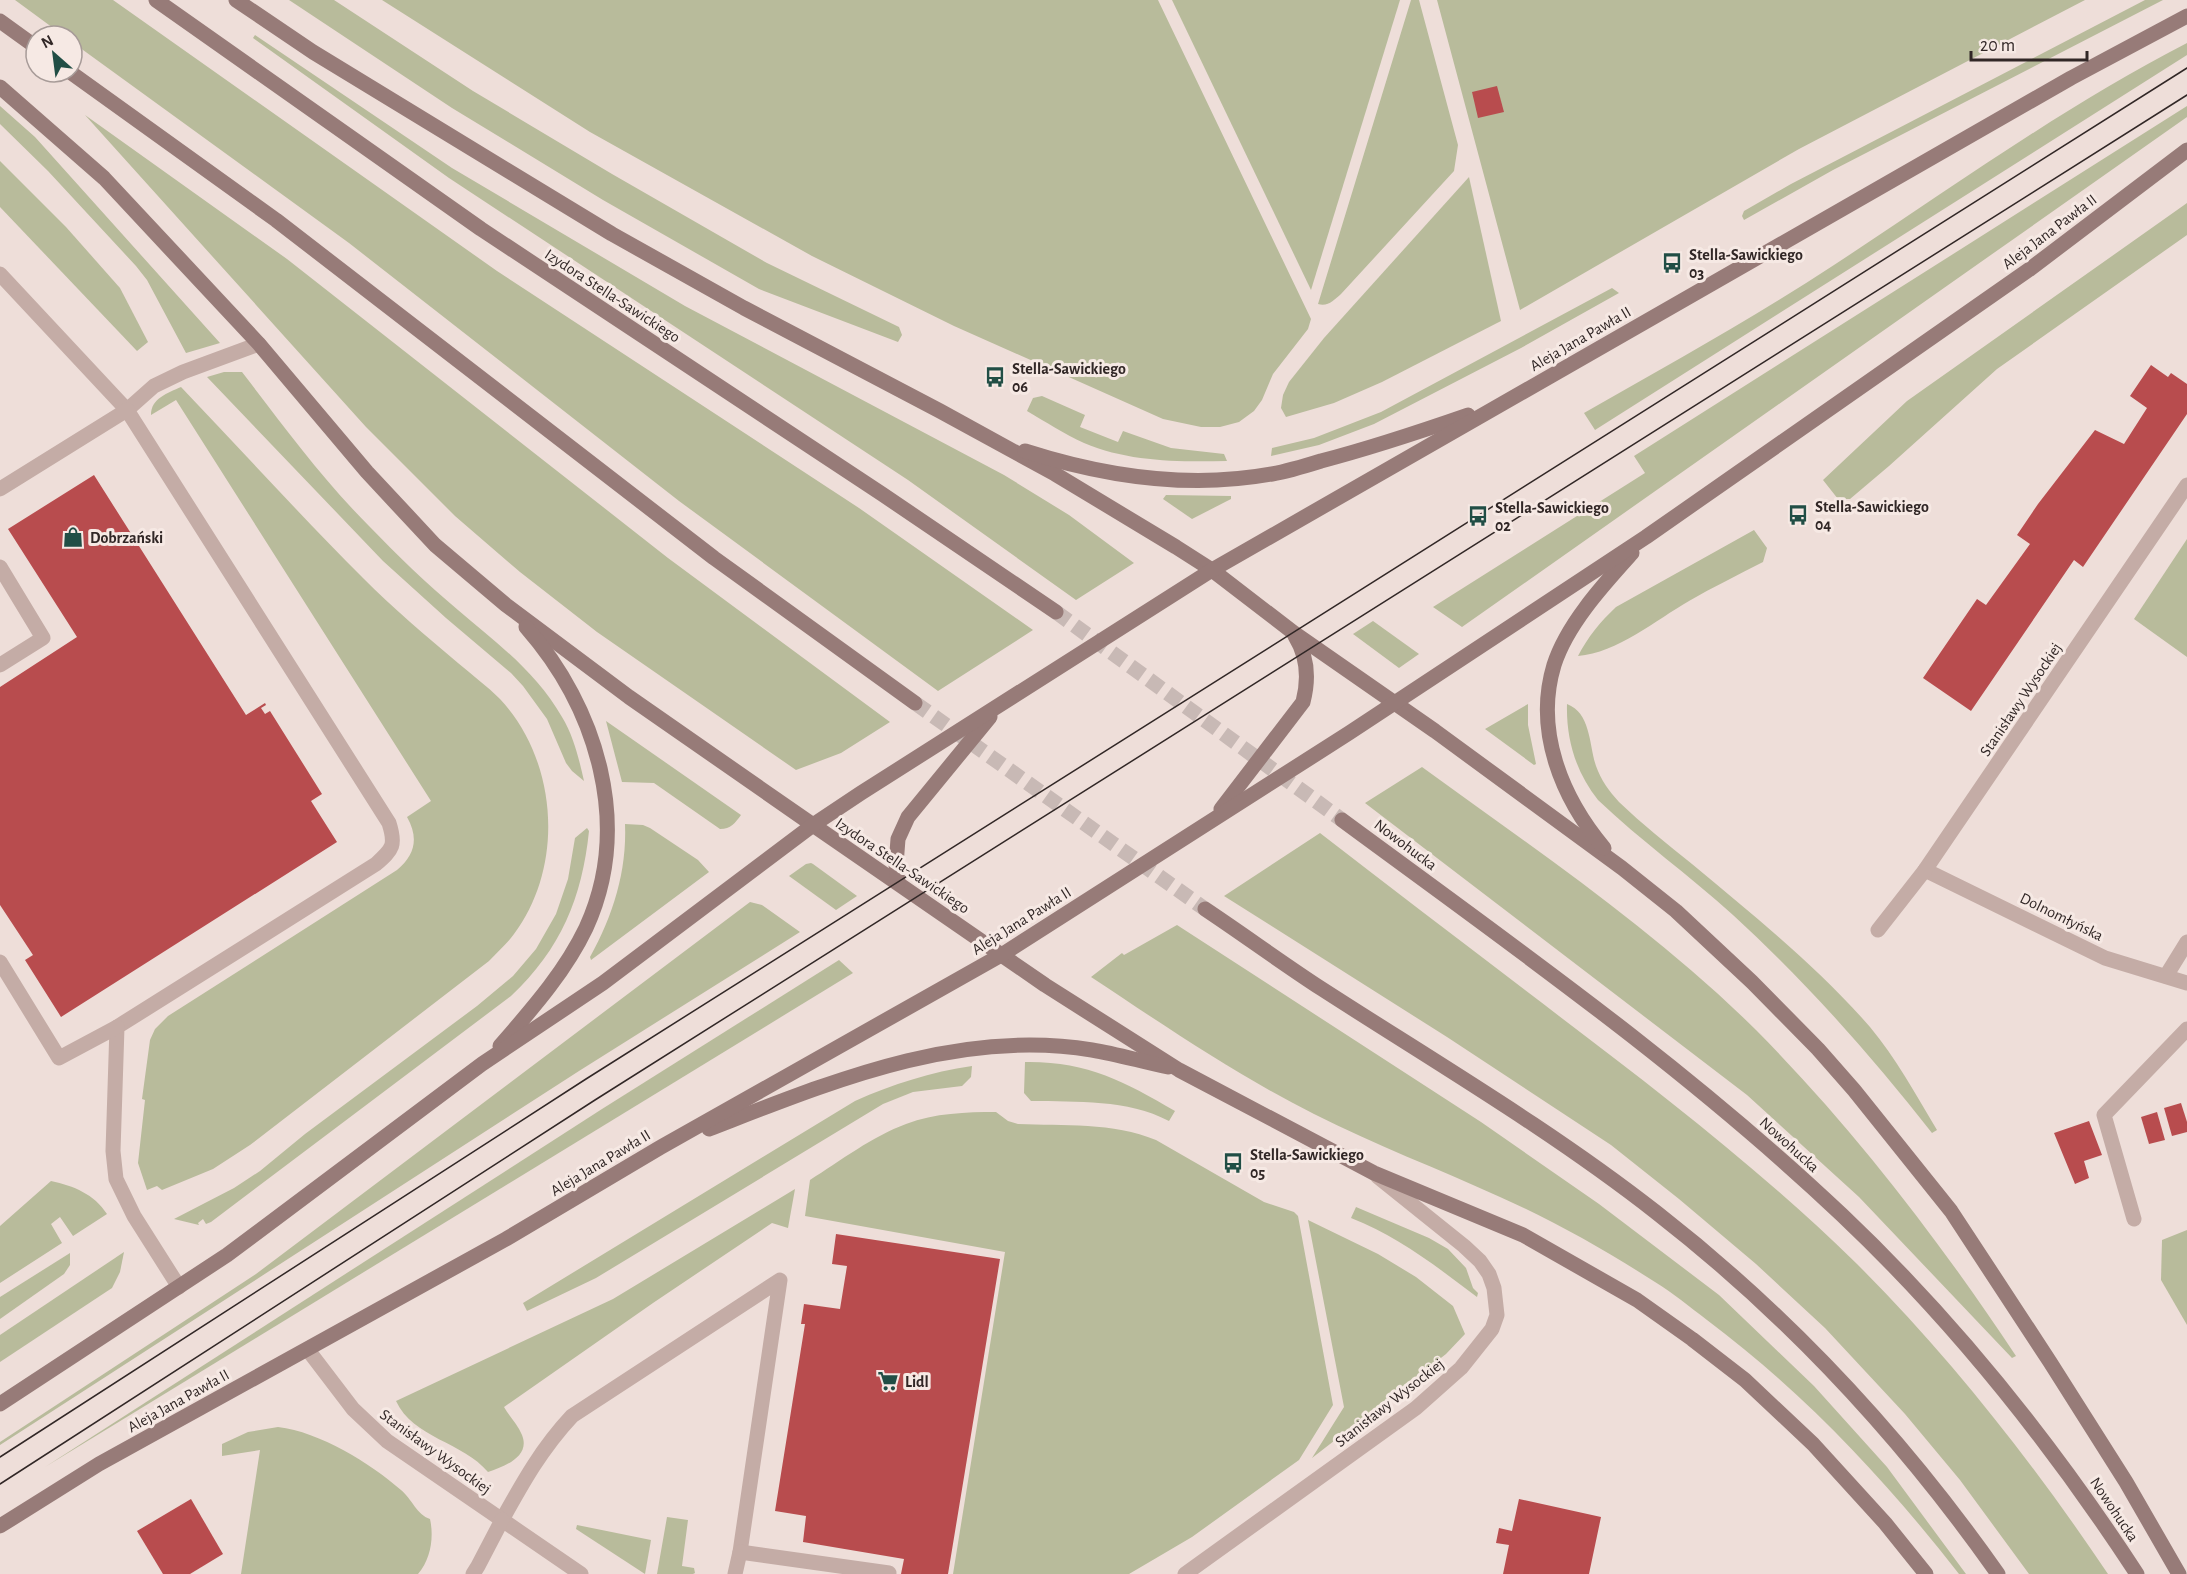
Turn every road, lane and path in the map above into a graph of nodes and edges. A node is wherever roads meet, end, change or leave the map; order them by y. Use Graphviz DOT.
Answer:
graph roads {
  1 [pos="156,0"];
  2 [pos="236,0"];
  3 [pos="2187,16"];
  4 [pos="0,21"];
  5 [pos="24,38"];
  6 [pos="84,82"];
  7 [pos="0,87"];
  8 [pos="2187,150"];
  9 [pos="0,274"];
  10 [pos="259,344"];
  11 [pos="1502,403"];
  12 [pos="127,410"];
  13 [pos="982,435"];
  14 [pos="2187,485"];
  15 [pos="0,489"];
  16 [pos="1646,537"];
  17 [pos="0,567"];
  18 [pos="1212,570"];
  19 [pos="506,605"];
  20 [pos="1056,612"];
  21 [pos="1294,633"];
  22 [pos="0,665"];
  23 [pos="915,703"];
  24 [pos="1393,704"];
  25 [pos="999,706"];
  26 [pos="1213,819"];
  27 [pos="1342,820"];
  28 [pos="813,825"];
  29 [pos="1622,868"];
  30 [pos="1925,870"];
  31 [pos="898,883"];
  32 [pos="1205,909"];
  33 [pos="1878,930"];
  34 [pos="2187,942"];
  35 [pos="1003,954"];
  36 [pos="0,962"];
  37 [pos="2166,976"];
  38 [pos="2187,983"];
  39 [pos="117,1027"];
  40 [pos="2187,1029"];
  41 [pos="482,1064"];
  42 [pos="1179,1070"];
  43 [pos="661,1147"];
  44 [pos="1374,1173"];
  45 [pos="2134,1219"];
  46 [pos="179,1287"];
  47 [pos="309,1350"];
  48 [pos="0,1404"];
  49 [pos="502,1520"];
  50 [pos="0,1526"];
  51 [pos="740,1552"];
  52 [pos="579,1573"];
  53 [pos="889,1573"];
  54 [pos="473,1574"];
  55 [pos="735,1574"];
  56 [pos="1185,1574"];
  57 [pos="1926,1574"];
  58 [pos="1998,1574"];
  59 [pos="2137,1574"];
  60 [pos="2179,1574"];
  1 -- 20 [label="main road, Izydora Stella-Sawickiego"];
  2 -- 13 [label="main road"];
  3 -- 11 [label="main road, Aleja Jana Pawła II"];
  4 -- 5 [label="main road"];
  6 -- 23 [label="main road"];
  7 -- 10 [label="main road"];
  8 -- 16 [label="main road, Aleja Jana Pawła II"];
  9 -- 12 [label="street"];
  10 -- 12 [label="street"];
  10 -- 19 [label="main road"];
  11 -- 13 [label="main road"];
  11 -- 18 [label="main road, Aleja Jana Pawła II"];
  12 -- 15 [label="street"];
  12 -- 39 [label="street"];
  13 -- 18 [label="main road"];
  14 -- 30 [label="street, Stanisławy Wysockiej"];
  16 -- 24 [label="main road, Aleja Jana Pawła II"];
  16 -- 29 [label="main road"];
  17 -- 22 [label="street"];
  18 -- 21 [label="main road"];
  18 -- 25 [label="main road, Aleja Jana Pawła II"];
  19 -- 28 [label="main road, Izydora Stella-Sawickiego"];
  19 -- 41 [label="main road"];
  21 -- 24 [label="main road"];
  21 -- 26 [label="main road, Aleja Jana Pawła II"];
  24 -- 26 [label="main road, Aleja Jana Pawła II"];
  24 -- 29 [label="main road"];
  25 -- 28 [label="main road, Aleja Jana Pawła II"];
  25 -- 31 [label="main road, Aleja Jana Pawła II"];
  26 -- 35 [label="main road, Aleja Jana Pawła II"];
  27 -- 59 [label="main road, Nowohucka"];
  28 -- 31 [label="main road, Izydora Stella-Sawickiego"];
  28 -- 41 [label="main road, Aleja Jana Pawła II"];
  29 -- 60 [label="main road"];
  30 -- 33 [label="street, Stanisławy Wysockiej"];
  30 -- 37 [label="street, Dolnomłyńska"];
  31 -- 35 [label="main road, Izydora Stella-Sawickiego"];
  32 -- 58 [label="main road"];
  34 -- 37 [label="street"];
  35 -- 42 [label="main road, Izydora Stella-Sawickiego"];
  35 -- 43 [label="main road, Aleja Jana Pawła II"];
  36 -- 39 [label="street"];
  37 -- 38 [label="street, Dolnomłyńska"];
  39 -- 46 [label="street"];
  40 -- 45 [label="street"];
  41 -- 46 [label="main road, Aleja Jana Pawła II"];
  42 -- 43 [label="main road"];
  42 -- 44 [label="main road"];
  43 -- 47 [label="main road, Aleja Jana Pawła II"];
  44 -- 56 [label="street, Stanisławy Wysockiej"];
  44 -- 57 [label="main road"];
  46 -- 48 [label="main road, Aleja Jana Pawła II"];
  47 -- 49 [label="street, Stanisławy Wysockiej"];
  47 -- 50 [label="main road, Aleja Jana Pawła II"];
  49 -- 51 [label="street"];
  49 -- 52 [label="street, Stanisławy Wysockiej"];
  49 -- 54 [label="street"];
  51 -- 53 [label="street"];
  51 -- 55 [label="street"];
}
